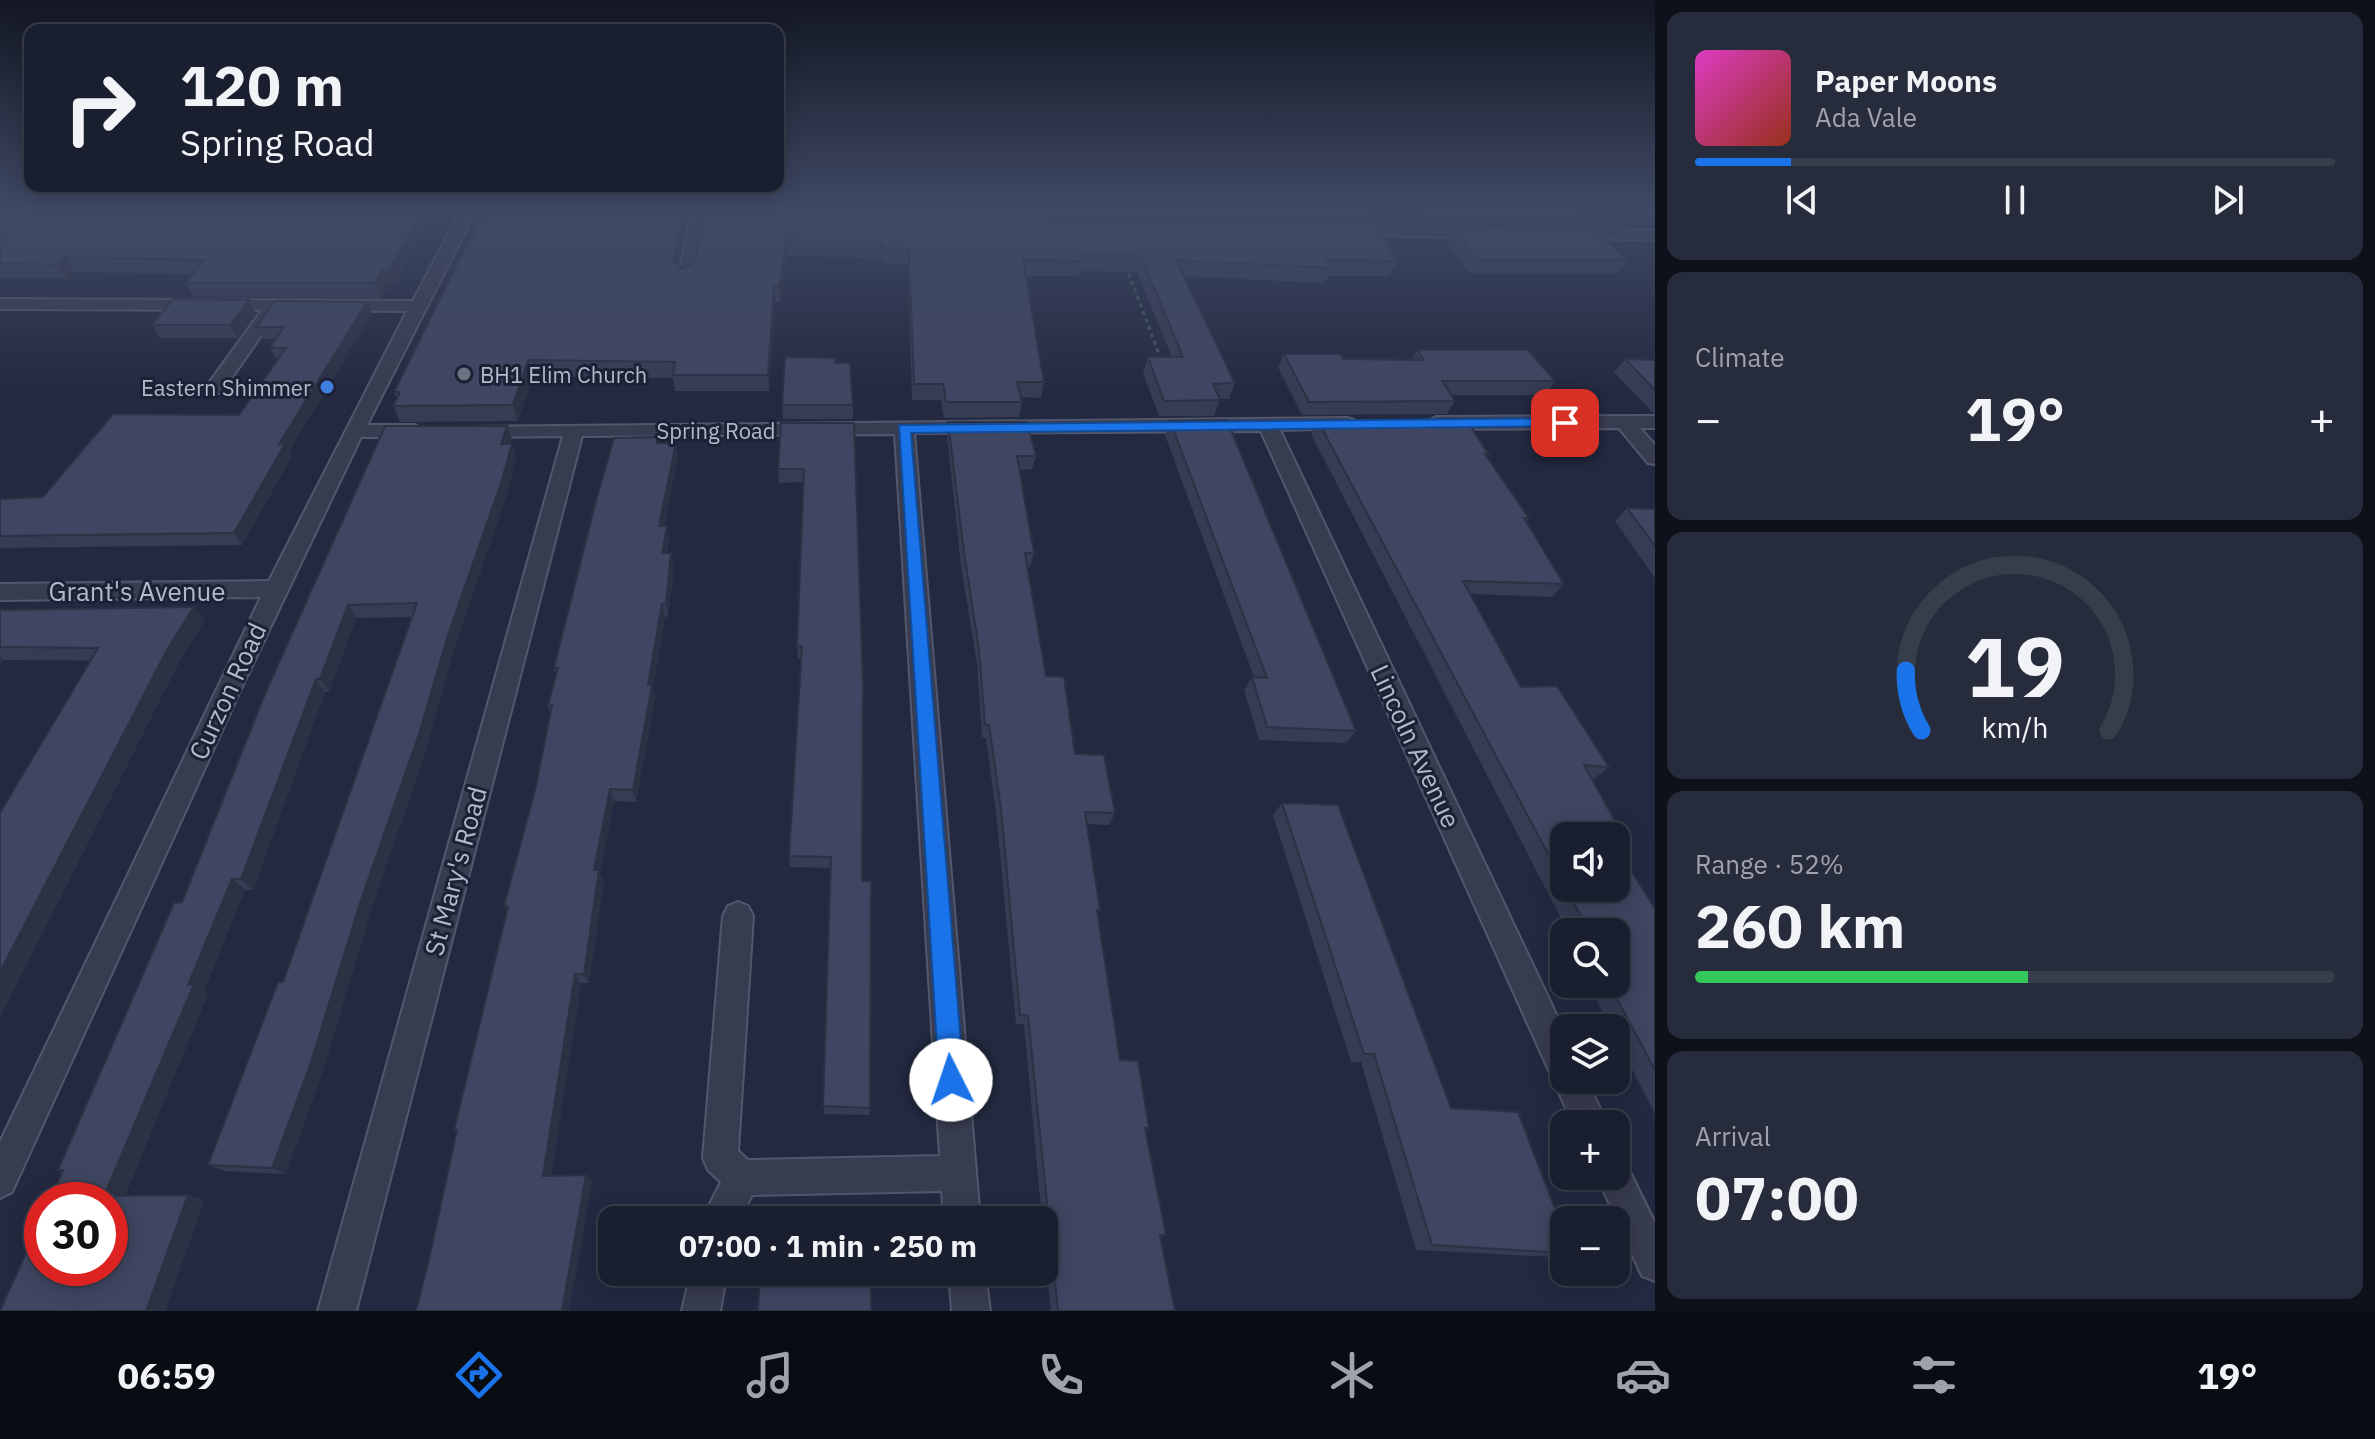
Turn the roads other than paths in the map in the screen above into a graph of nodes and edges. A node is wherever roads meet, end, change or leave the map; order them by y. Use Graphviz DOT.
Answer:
graph roads {
  1 [pos="437,269"];
  2 [pos="688,269"];
  3 [pos="686,277"];
  4 [pos="0,304"];
  5 [pos="274,305"];
  6 [pos="417,306"];
  7 [pos="188,389"];
  8 [pos="1624,422"];
  9 [pos="1655,422"];
  10 [pos="1361,424"];
  11 [pos="1423,424"];
  12 [pos="1268,425"];
  13 [pos="904,428"];
  14 [pos="353,431"];
  15 [pos="432,431"];
  16 [pos="463,431"];
  17 [pos="574,431"];
  18 [pos="1655,458"];
  19 [pos="274,589"];
  20 [pos="0,592"];
  21 [pos="738,916"];
  22 [pos="1550,1037"];
  23 [pos="958,1173"];
  24 [pos="742,1178"];
  25 [pos="0,1180"];
  26 [pos="1621,1190"];
  27 [pos="727,1206"];
  28 [pos="961,1206"];
  29 [pos="1655,1263"];
  30 [pos="706,1286"];
  31 [pos="968,1286"];
  32 [pos="337,1311"];
  33 [pos="701,1311"];
  34 [pos="971,1311"];
  1 -- 6 [label="street, Curzon Road"];
  2 -- 3 [label="street"];
  4 -- 5 [label="street"];
  5 -- 6 [label="street"];
  5 -- 7 [label="street"];
  6 -- 14 [label="street, Curzon Road"];
  8 -- 9 [label="street"];
  8 -- 11 [label="street"];
  8 -- 18 [label="street"];
  10 -- 12 [label="street, Spring Road"];
  12 -- 13 [label="street, Spring Road"];
  12 -- 22 [label="street, Lincoln Avenue"];
  13 -- 17 [label="street, Spring Road"];
  13 -- 23 [label="street"];
  14 -- 15 [label="street"];
  14 -- 19 [label="street, Curzon Road"];
  16 -- 17 [label="street, Spring Road"];
  17 -- 32 [label="street, St Mary's Road"];
  19 -- 20 [label="street, Grant's Avenue"];
  19 -- 25 [label="street, Curzon Road"];
  21 -- 24 [label="street"];
  23 -- 24 [label="street"];
  23 -- 28 [label="street"];
  24 -- 27 [label="street"];
  26 -- 29 [label="street"];
  30 -- 33 [label="street"];
  31 -- 34 [label="street"];
}
